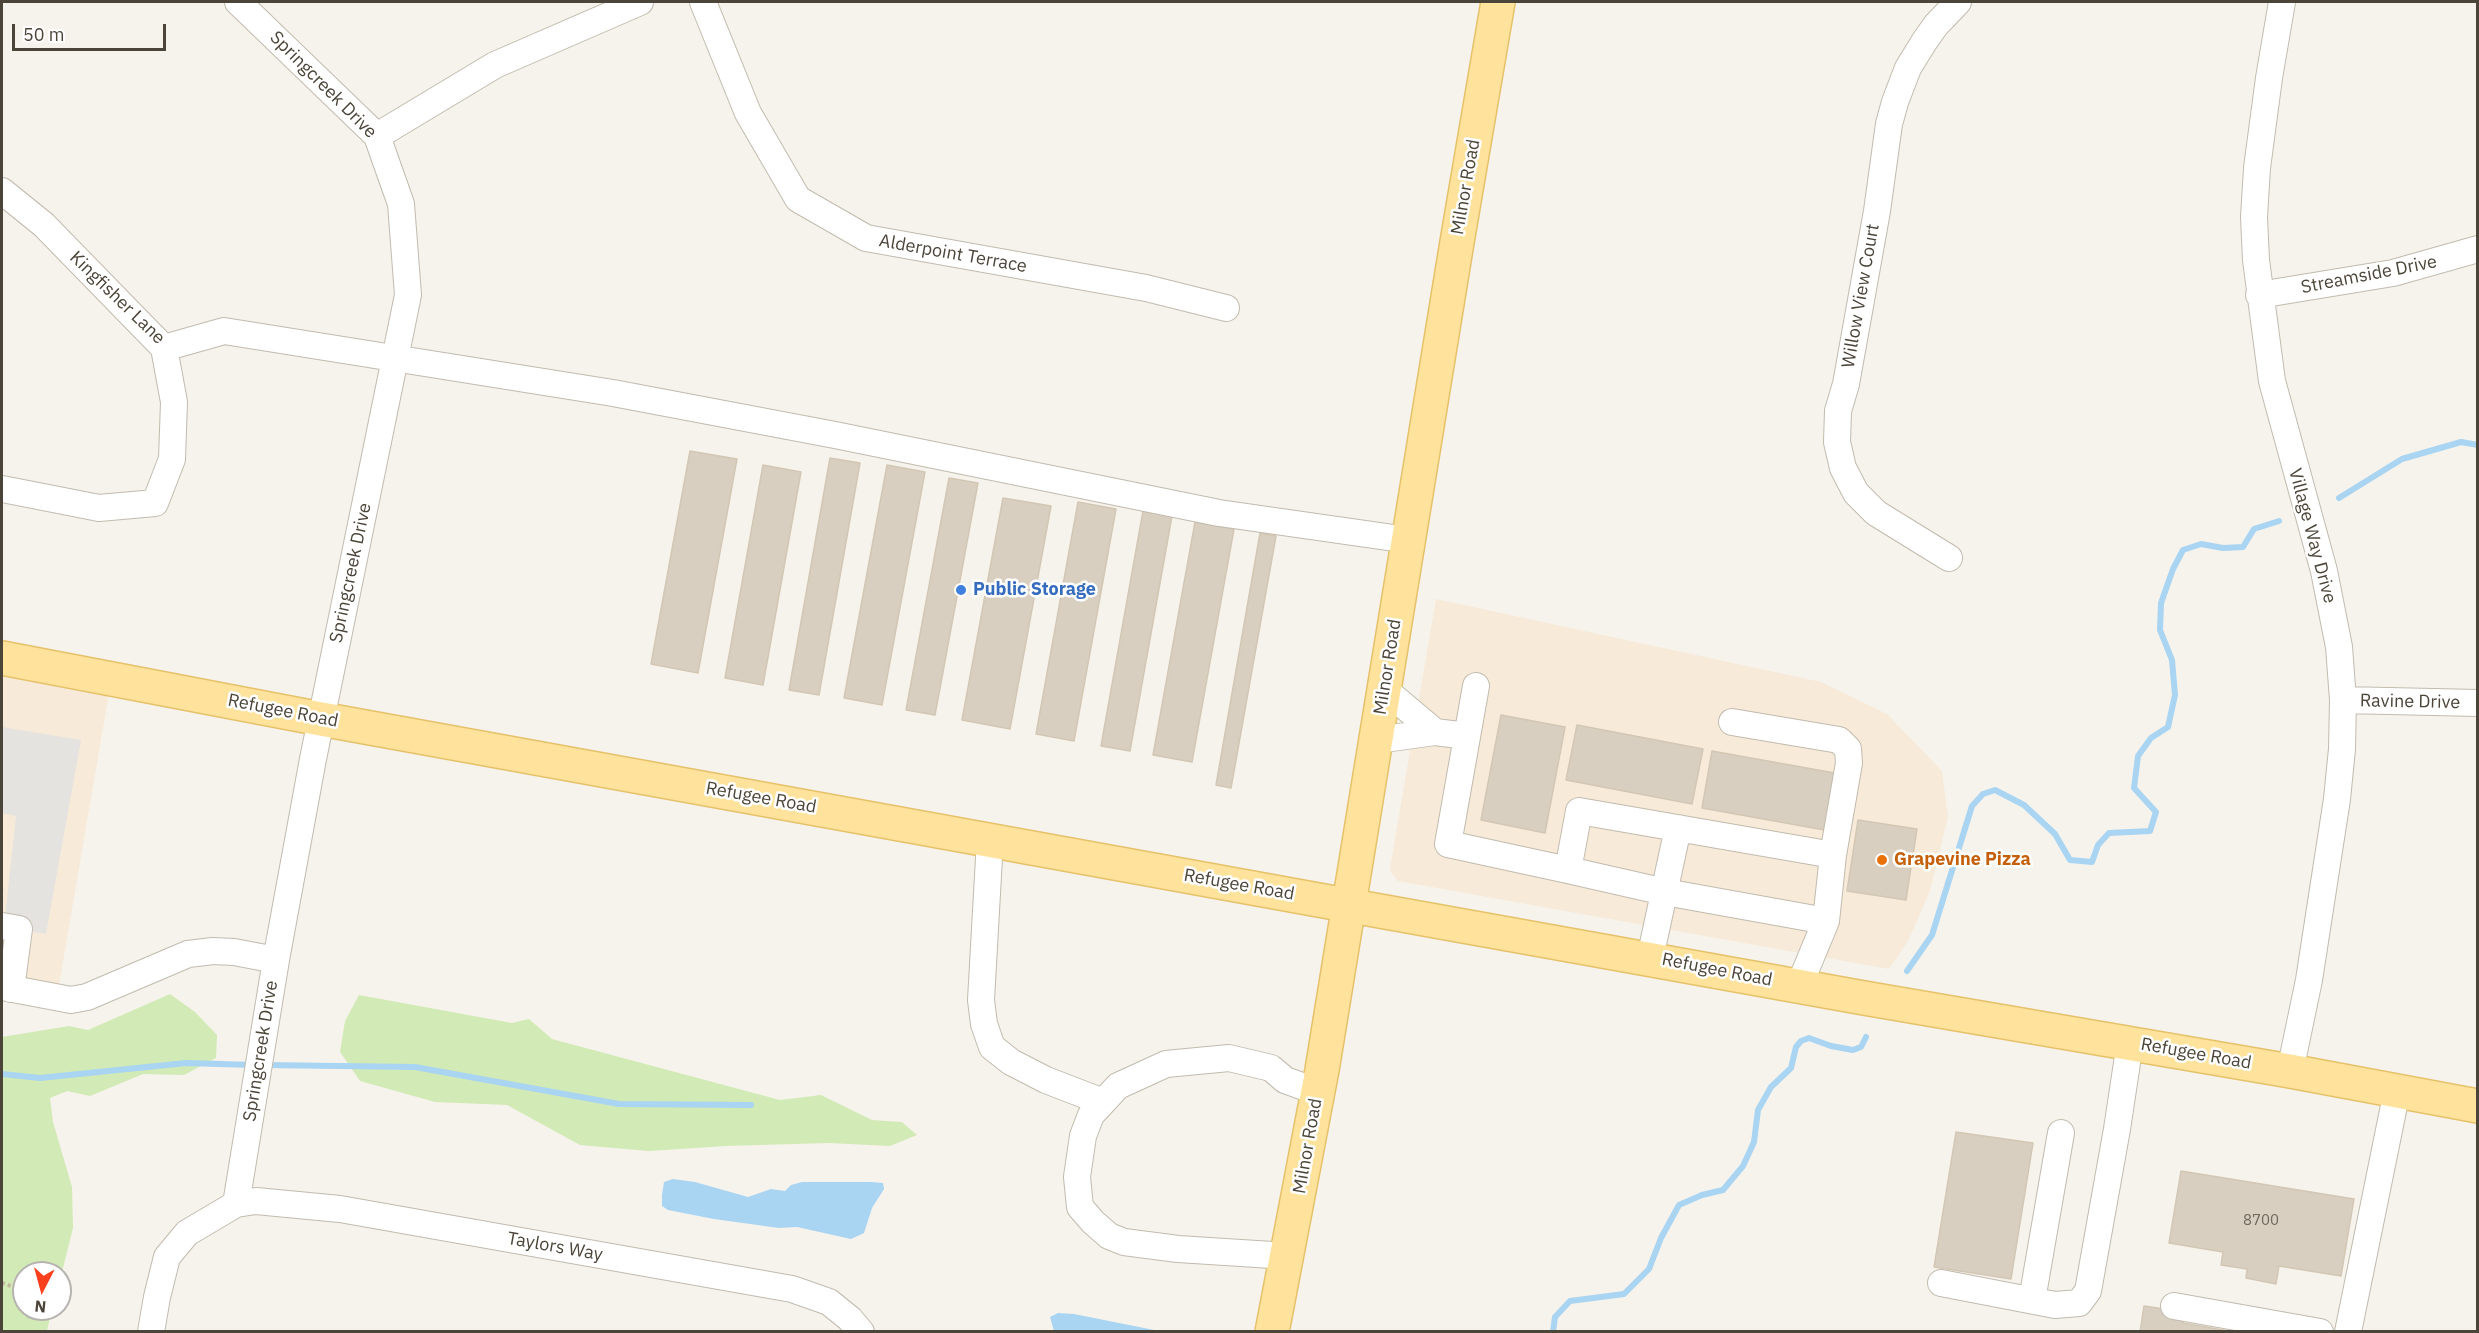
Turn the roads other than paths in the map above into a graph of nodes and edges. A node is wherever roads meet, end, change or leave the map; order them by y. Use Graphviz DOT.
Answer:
graph roads {
  1 [pos="238,2"];
  2 [pos="640,2"];
  3 [pos="703,2"];
  4 [pos="1498,2"];
  5 [pos="1958,2"];
  6 [pos="2282,2"];
  7 [pos="377,136"];
  8 [pos="2,190"];
  9 [pos="2478,249"];
  10 [pos="2259,295"];
  11 [pos="1226,308"];
  12 [pos="164,348"];
  13 [pos="395,360"];
  14 [pos="2,489"];
  15 [pos="1408,540"];
  16 [pos="1949,558"];
  17 [pos="2,658"];
  18 [pos="1476,687"];
  19 [pos="1384,689"];
  20 [pos="2343,700"];
  21 [pos="2478,703"];
  22 [pos="321,719"];
  23 [pos="1732,722"];
  24 [pos="1435,732"];
  25 [pos="1467,736"];
  26 [pos="1377,740"];
  27 [pos="1678,828"];
  28 [pos="990,840"];
  29 [pos="1833,855"];
  30 [pos="1568,870"];
  31 [pos="1665,892"];
  32 [pos="1350,905"];
  33 [pos="1826,921"];
  34 [pos="2,926"];
  35 [pos="1650,958"];
  36 [pos="276,960"];
  37 [pos="1799,986"];
  38 [pos="6,988"];
  39 [pos="2130,1043"];
  40 [pos="2290,1071"];
  41 [pos="1320,1081"];
  42 [pos="2397,1091"];
  43 [pos="1103,1102"];
  44 [pos="2478,1106"];
  45 [pos="2061,1133"];
  46 [pos="236,1204"];
  47 [pos="1288,1256"];
  48 [pos="1941,1283"];
  49 [pos="2032,1300"];
  50 [pos="2174,1306"];
  51 [pos="151,1332"];
  52 [pos="861,1332"];
  53 [pos="1272,1332"];
  54 [pos="2320,1332"];
  55 [pos="2348,1332"];
  1 -- 7 [label="street, Springcreek Drive"];
  2 -- 7 [label="street"];
  3 -- 11 [label="street, Alderpoint Terrace"];
  4 -- 15 [label="main road, Milnor Road"];
  5 -- 16 [label="street, Willow View Court"];
  6 -- 10 [label="street, Village Way Drive"];
  7 -- 13 [label="street, Springcreek Drive"];
  8 -- 12 [label="street, Kingfisher Lane"];
  9 -- 10 [label="street, Streamside Drive"];
  10 -- 20 [label="street, Village Way Drive"];
  12 -- 13 [label="street, Kingfisher Lane"];
  12 -- 14 [label="street"];
  13 -- 15 [label="street, Kingfisher Lane"];
  13 -- 22 [label="street, Springcreek Drive"];
  15 -- 19 [label="main road, Milnor Road"];
  17 -- 22 [label="main road, Refugee Road"];
  18 -- 25 [label="street"];
  19 -- 24 [label="street"];
  19 -- 26 [label="main road, Milnor Road"];
  20 -- 21 [label="street, Ravine Drive"];
  20 -- 40 [label="street, Village Way Drive"];
  22 -- 28 [label="main road, Refugee Road"];
  22 -- 36 [label="street, Springcreek Drive"];
  23 -- 29 [label="street"];
  24 -- 25 [label="street"];
  24 -- 26 [label="street"];
  25 -- 30 [label="street"];
  26 -- 32 [label="main road, Milnor Road"];
  27 -- 29 [label="street"];
  27 -- 30 [label="street"];
  27 -- 31 [label="street"];
  28 -- 32 [label="main road, Refugee Road"];
  28 -- 43 [label="street"];
  29 -- 33 [label="street"];
  30 -- 31 [label="street"];
  31 -- 33 [label="street"];
  31 -- 35 [label="street"];
  32 -- 35 [label="main road, Refugee Road"];
  32 -- 41 [label="main road, Milnor Road"];
  33 -- 37 [label="street"];
  34 -- 38 [label="street"];
  35 -- 37 [label="main road, Refugee Road"];
  36 -- 38 [label="street"];
  36 -- 46 [label="street, Springcreek Drive"];
  37 -- 39 [label="main road, Refugee Road"];
  39 -- 40 [label="main road, Refugee Road"];
  39 -- 49 [label="street"];
  40 -- 42 [label="main road, Refugee Road"];
  41 -- 43 [label="street"];
  41 -- 47 [label="main road, Milnor Road"];
  42 -- 44 [label="main road, Refugee Road"];
  42 -- 55 [label="street"];
  43 -- 47 [label="street"];
  45 -- 49 [label="street"];
  46 -- 51 [label="street"];
  46 -- 52 [label="street, Taylors Way"];
  47 -- 53 [label="main road, Milnor Road"];
  48 -- 49 [label="street"];
  50 -- 54 [label="street"];
}
